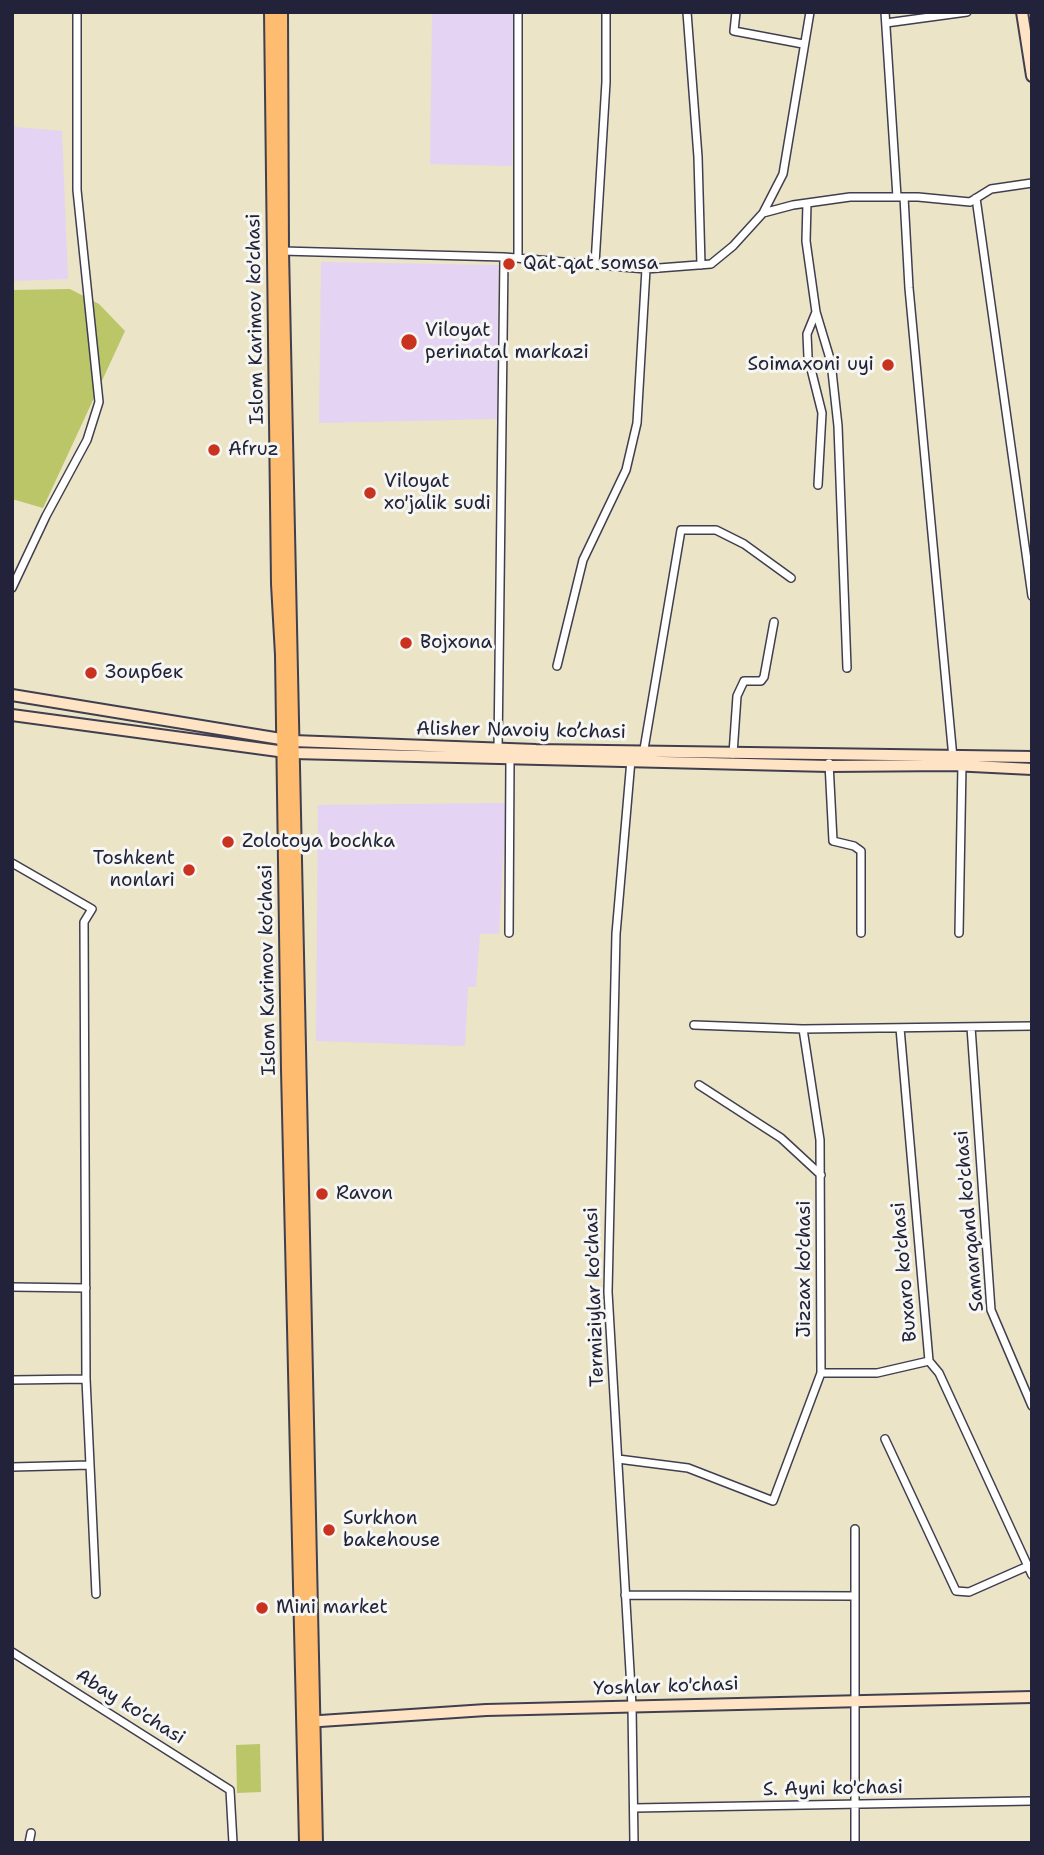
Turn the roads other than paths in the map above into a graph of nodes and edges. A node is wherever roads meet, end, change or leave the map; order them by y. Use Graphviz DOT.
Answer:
graph roads {
  1 [pos="77,12"];
  2 [pos="271,12"];
  3 [pos="281,12"];
  4 [pos="518,12"];
  5 [pos="606,12"];
  6 [pos="687,12"];
  7 [pos="736,12"];
  8 [pos="810,12"];
  9 [pos="885,12"];
  10 [pos="967,12"];
  11 [pos="1022,12"];
  12 [pos="886,23"];
  13 [pos="803,44"];
  14 [pos="1030,49"];
  15 [pos="1032,76"];
  16 [pos="1032,183"];
  17 [pos="901,197"];
  18 [pos="976,198"];
  19 [pos="807,203"];
  20 [pos="763,213"];
  21 [pos="282,251"];
  22 [pos="505,257"];
  23 [pos="518,258"];
  24 [pos="595,264"];
  25 [pos="701,265"];
  26 [pos="646,269"];
  27 [pos="816,312"];
  28 [pos="818,485"];
  29 [pos="791,578"];
  30 [pos="12,588"];
  31 [pos="1032,596"];
  32 [pos="774,622"];
  33 [pos="557,666"];
  34 [pos="847,668"];
  35 [pos="12,695"];
  36 [pos="12,715"];
  37 [pos="288,746"];
  38 [pos="498,753"];
  39 [pos="733,754"];
  40 [pos="637,757"];
  41 [pos="1032,757"];
  42 [pos="510,758"];
  43 [pos="830,761"];
  44 [pos="957,761"];
  45 [pos="1032,769"];
  46 [pos="12,863"];
  47 [pos="509,933"];
  48 [pos="861,933"];
  49 [pos="959,933"];
  50 [pos="694,1025"];
  51 [pos="1032,1026"];
  52 [pos="971,1027"];
  53 [pos="900,1028"];
  54 [pos="803,1029"];
  55 [pos="699,1085"];
  56 [pos="821,1175"];
  57 [pos="12,1287"];
  58 [pos="86,1288"];
  59 [pos="929,1361"];
  60 [pos="821,1373"];
  61 [pos="86,1379"];
  62 [pos="12,1380"];
  63 [pos="1032,1406"];
  64 [pos="885,1439"];
  65 [pos="618,1459"];
  66 [pos="90,1465"];
  67 [pos="12,1466"];
  68 [pos="855,1530"];
  69 [pos="1028,1566"];
  70 [pos="1032,1575"];
  71 [pos="96,1594"];
  72 [pos="625,1595"];
  73 [pos="855,1596"];
  74 [pos="12,1652"];
  75 [pos="1032,1697"];
  76 [pos="855,1699"];
  77 [pos="632,1706"];
  78 [pos="307,1722"];
  79 [pos="1032,1801"];
  80 [pos="855,1805"];
  81 [pos="634,1808"];
  82 [pos="31,1833"];
  83 [pos="29,1843"];
  84 [pos="233,1843"];
  85 [pos="306,1843"];
  86 [pos="316,1843"];
  87 [pos="634,1843"];
  88 [pos="855,1843"];
  1 -- 30 [label="street"];
  2 -- 37 [label="main road, Islom Karimov ko'chasi"];
  3 -- 21 [label="main road, Islom Karimov ko'chasi"];
  4 -- 23 [label="street"];
  5 -- 24 [label="street"];
  6 -- 25 [label="street"];
  7 -- 13 [label="street"];
  8 -- 13 [label="street"];
  9 -- 12 [label="street"];
  10 -- 12 [label="street"];
  11 -- 14 [label="main road"];
  12 -- 17 [label="street"];
  13 -- 20 [label="street"];
  14 -- 15 [label="main road"];
  16 -- 18 [label="street"];
  17 -- 18 [label="street"];
  17 -- 19 [label="street"];
  17 -- 44 [label="street"];
  18 -- 31 [label="street"];
  19 -- 20 [label="street"];
  19 -- 27 [label="street"];
  20 -- 25 [label="street"];
  21 -- 22 [label="street"];
  21 -- 37 [label="main road, Islom Karimov ko'chasi"];
  22 -- 23 [label="street"];
  22 -- 38 [label="street"];
  23 -- 24 [label="street"];
  24 -- 26 [label="street"];
  25 -- 26 [label="street"];
  26 -- 33 [label="street"];
  27 -- 28 [label="street"];
  27 -- 34 [label="street"];
  29 -- 40 [label="street, Termiziylar ko'chasi"];
  32 -- 39 [label="street"];
  35 -- 37 [label="main road, Alisher Navoiy ko’chasi"];
  36 -- 37 [label="main road, Alisher Navoiy ko’chasi"];
  37 -- 38 [label="main road, Alisher Navoiy ko’chasi"];
  37 -- 78 [label="main road, Islom Karimov ko'chasi"];
  38 -- 40 [label="main road, Alisher Navoiy ko’chasi"];
  38 -- 42 [label="main road, Alisher Navoiy ko’chasi"];
  39 -- 40 [label="main road, Alisher Navoiy ko’chasi"];
  39 -- 43 [label="main road, Alisher Navoiy ko’chasi"];
  40 -- 42 [label="main road, Alisher Navoiy ko’chasi"];
  40 -- 43 [label="main road, Alisher Navoiy ko’chasi"];
  40 -- 65 [label="street, Termiziylar ko'chasi"];
  41 -- 44 [label="main road, Alisher Navoiy ko’chasi"];
  42 -- 47 [label="street"];
  43 -- 44 [label="main road, Alisher Navoiy ko’chasi"];
  43 -- 48 [label="street"];
  44 -- 45 [label="main road, Alisher Navoiy ko’chasi"];
  44 -- 49 [label="street"];
  46 -- 58 [label="street"];
  50 -- 54 [label="street"];
  51 -- 52 [label="street"];
  52 -- 53 [label="street"];
  52 -- 63 [label="street, Samarqand ko'chasi"];
  53 -- 54 [label="street"];
  53 -- 59 [label="street, Buxaro ko'chasi"];
  54 -- 56 [label="street, Jizzax ko'chasi"];
  55 -- 56 [label="street"];
  56 -- 60 [label="street, Jizzax ko'chasi"];
  57 -- 58 [label="street"];
  58 -- 61 [label="street"];
  59 -- 60 [label="street"];
  59 -- 69 [label="street, Buxaro ko'chasi"];
  60 -- 65 [label="street, Jizzax ko'chasi"];
  61 -- 62 [label="street"];
  61 -- 66 [label="street"];
  64 -- 69 [label="street"];
  65 -- 72 [label="street, Termiziylar ko'chasi"];
  66 -- 67 [label="street"];
  66 -- 71 [label="street"];
  68 -- 73 [label="street"];
  69 -- 70 [label="street, Buxaro ko'chasi"];
  72 -- 73 [label="street"];
  72 -- 77 [label="street, Termiziylar ko'chasi"];
  73 -- 76 [label="street"];
  74 -- 84 [label="street, Abay ko'chasi"];
  75 -- 76 [label="main road, Yoshlar ko'chasi"];
  76 -- 77 [label="main road, Yoshlar ko'chasi"];
  76 -- 80 [label="street"];
  77 -- 78 [label="main road, Yoshlar ko'chasi"];
  77 -- 81 [label="street, Termiziylar ko'chasi"];
  78 -- 85 [label="main road, Islom Karimov ko'chasi"];
  78 -- 86 [label="main road, Islom Karimov ko'chasi"];
  79 -- 80 [label="street, S. Ayni ko'chasi"];
  80 -- 81 [label="street, S. Ayni ko'chasi"];
  80 -- 88 [label="street"];
  81 -- 87 [label="street, Termiziylar ko'chasi"];
  82 -- 83 [label="street"];
}
